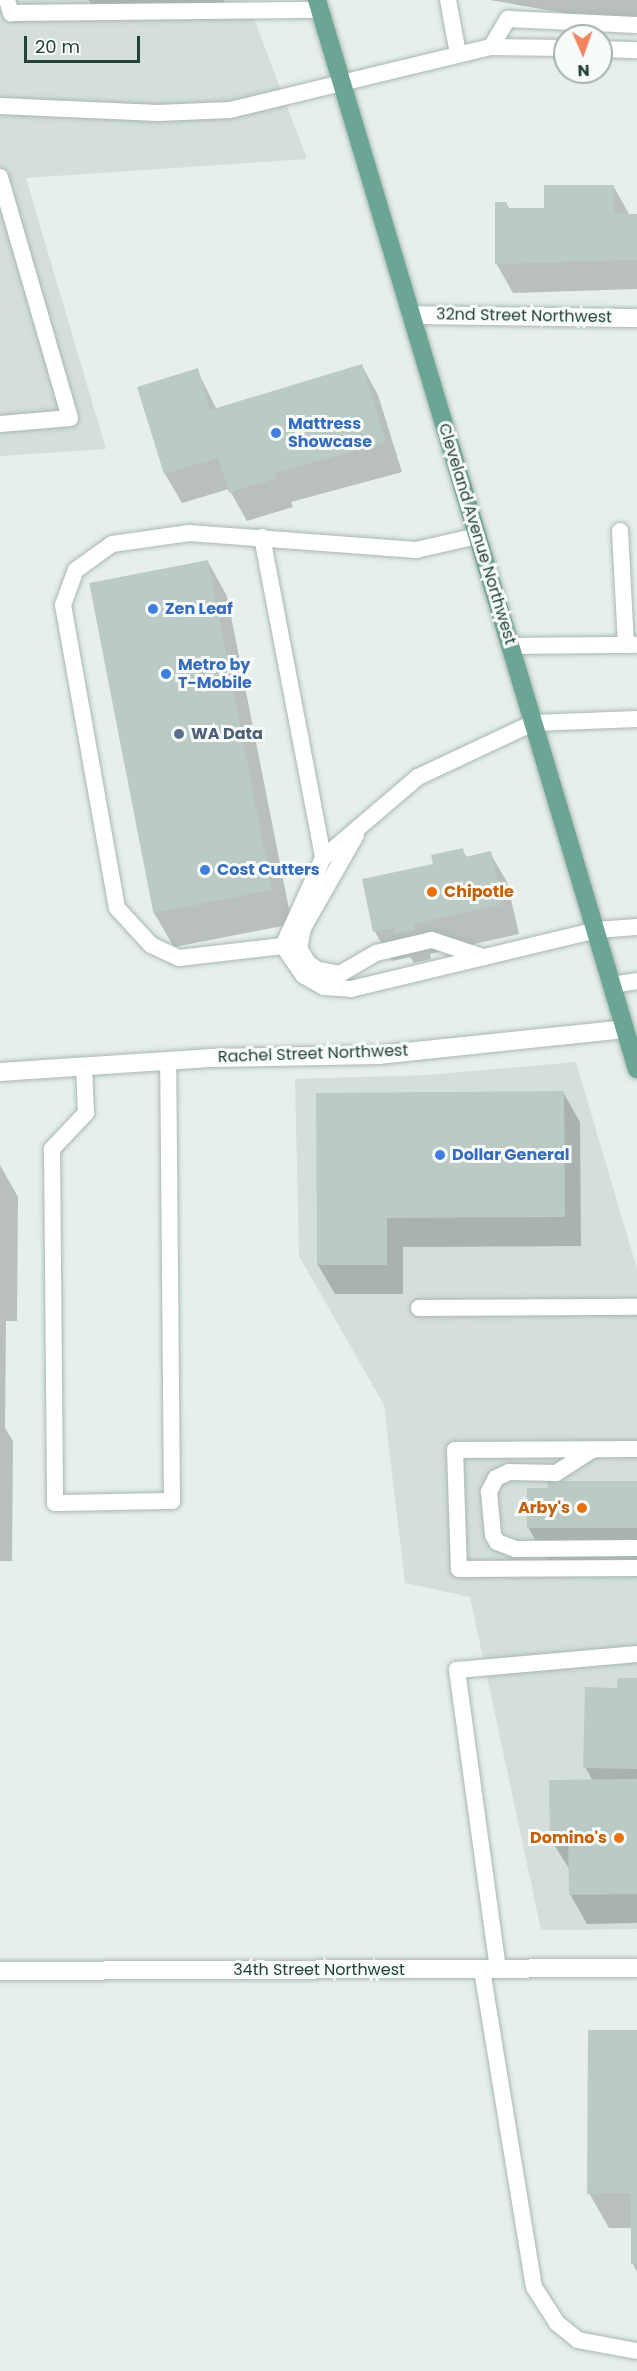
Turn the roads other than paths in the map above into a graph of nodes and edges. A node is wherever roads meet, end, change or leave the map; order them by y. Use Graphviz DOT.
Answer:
graph roads {
  1 [pos="7,0"];
  2 [pos="181,0"];
  3 [pos="448,0"];
  4 [pos="319,5"];
  5 [pos="197,12"];
  6 [pos="637,25"];
  7 [pos="491,47"];
  8 [pos="553,48"];
  9 [pos="613,49"];
  10 [pos="637,50"];
  11 [pos="458,54"];
  12 [pos="343,82"];
  13 [pos="0,106"];
  14 [pos="0,177"];
  15 [pos="411,315"];
  16 [pos="637,318"];
  17 [pos="0,424"];
  18 [pos="620,531"];
  19 [pos="477,536"];
  20 [pos="262,537"];
  21 [pos="631,645"];
  22 [pos="510,646"];
  23 [pos="637,719"];
  24 [pos="533,723"];
  25 [pos="363,824"];
  26 [pos="323,858"];
  27 [pos="637,927"];
  28 [pos="596,930"];
  29 [pos="283,946"];
  30 [pos="483,957"];
  31 [pos="637,981"];
  32 [pos="612,985"];
  33 [pos="625,1029"];
  34 [pos="168,1061"];
  35 [pos="84,1067"];
  36 [pos="637,1069"];
  37 [pos="0,1072"];
  38 [pos="637,1307"];
  39 [pos="419,1308"];
  40 [pos="593,1449"];
  41 [pos="637,1449"];
  42 [pos="637,1548"];
  43 [pos="637,1568"];
  44 [pos="637,1654"];
  45 [pos="637,1968"];
  46 [pos="490,1969"];
  47 [pos="0,1971"];
  48 [pos="637,2351"];
  1 -- 5 [label="lane"];
  2 -- 5 [label="lane"];
  3 -- 11 [label="lane"];
  4 -- 5 [label="lane"];
  4 -- 12 [label="main road, Cleveland Avenue Northwest"];
  6 -- 7 [label="lane"];
  7 -- 8 [label="lane"];
  7 -- 11 [label="lane"];
  9 -- 10 [label="lane"];
  11 -- 12 [label="lane"];
  12 -- 13 [label="lane"];
  12 -- 15 [label="main road, Cleveland Avenue Northwest"];
  14 -- 17 [label="lane"];
  15 -- 16 [label="street, 32nd Street Northwest"];
  15 -- 19 [label="main road, Cleveland Avenue Northwest"];
  18 -- 21 [label="lane"];
  19 -- 20 [label="lane"];
  19 -- 22 [label="main road, Cleveland Avenue Northwest"];
  20 -- 26 [label="lane"];
  20 -- 29 [label="lane"];
  21 -- 22 [label="lane"];
  22 -- 24 [label="main road, Cleveland Avenue Northwest"];
  23 -- 24 [label="lane"];
  24 -- 25 [label="lane"];
  24 -- 28 [label="main road, Cleveland Avenue Northwest"];
  25 -- 26 [label="lane"];
  25 -- 30 [label="lane"];
  26 -- 29 [label="lane"];
  27 -- 28 [label="lane"];
  28 -- 30 [label="lane"];
  28 -- 32 [label="main road, Cleveland Avenue Northwest"];
  29 -- 30 [label="lane"];
  31 -- 32 [label="lane"];
  32 -- 33 [label="main road, Cleveland Avenue Northwest"];
  33 -- 34 [label="street, Rachel Street Northwest"];
  33 -- 36 [label="main road, Cleveland Avenue Northwest"];
  34 -- 35 [label="street, Rachel Street Northwest"];
  34 -- 35 [label="lane"];
  35 -- 37 [label="street, Rachel Street Northwest"];
  38 -- 39 [label="lane"];
  40 -- 41 [label="lane"];
  40 -- 42 [label="lane"];
  40 -- 43 [label="lane"];
  44 -- 46 [label="lane"];
  45 -- 46 [label="street, 34th Street Northwest"];
  46 -- 47 [label="street, 34th Street Northwest"];
  46 -- 48 [label="lane"];
}
